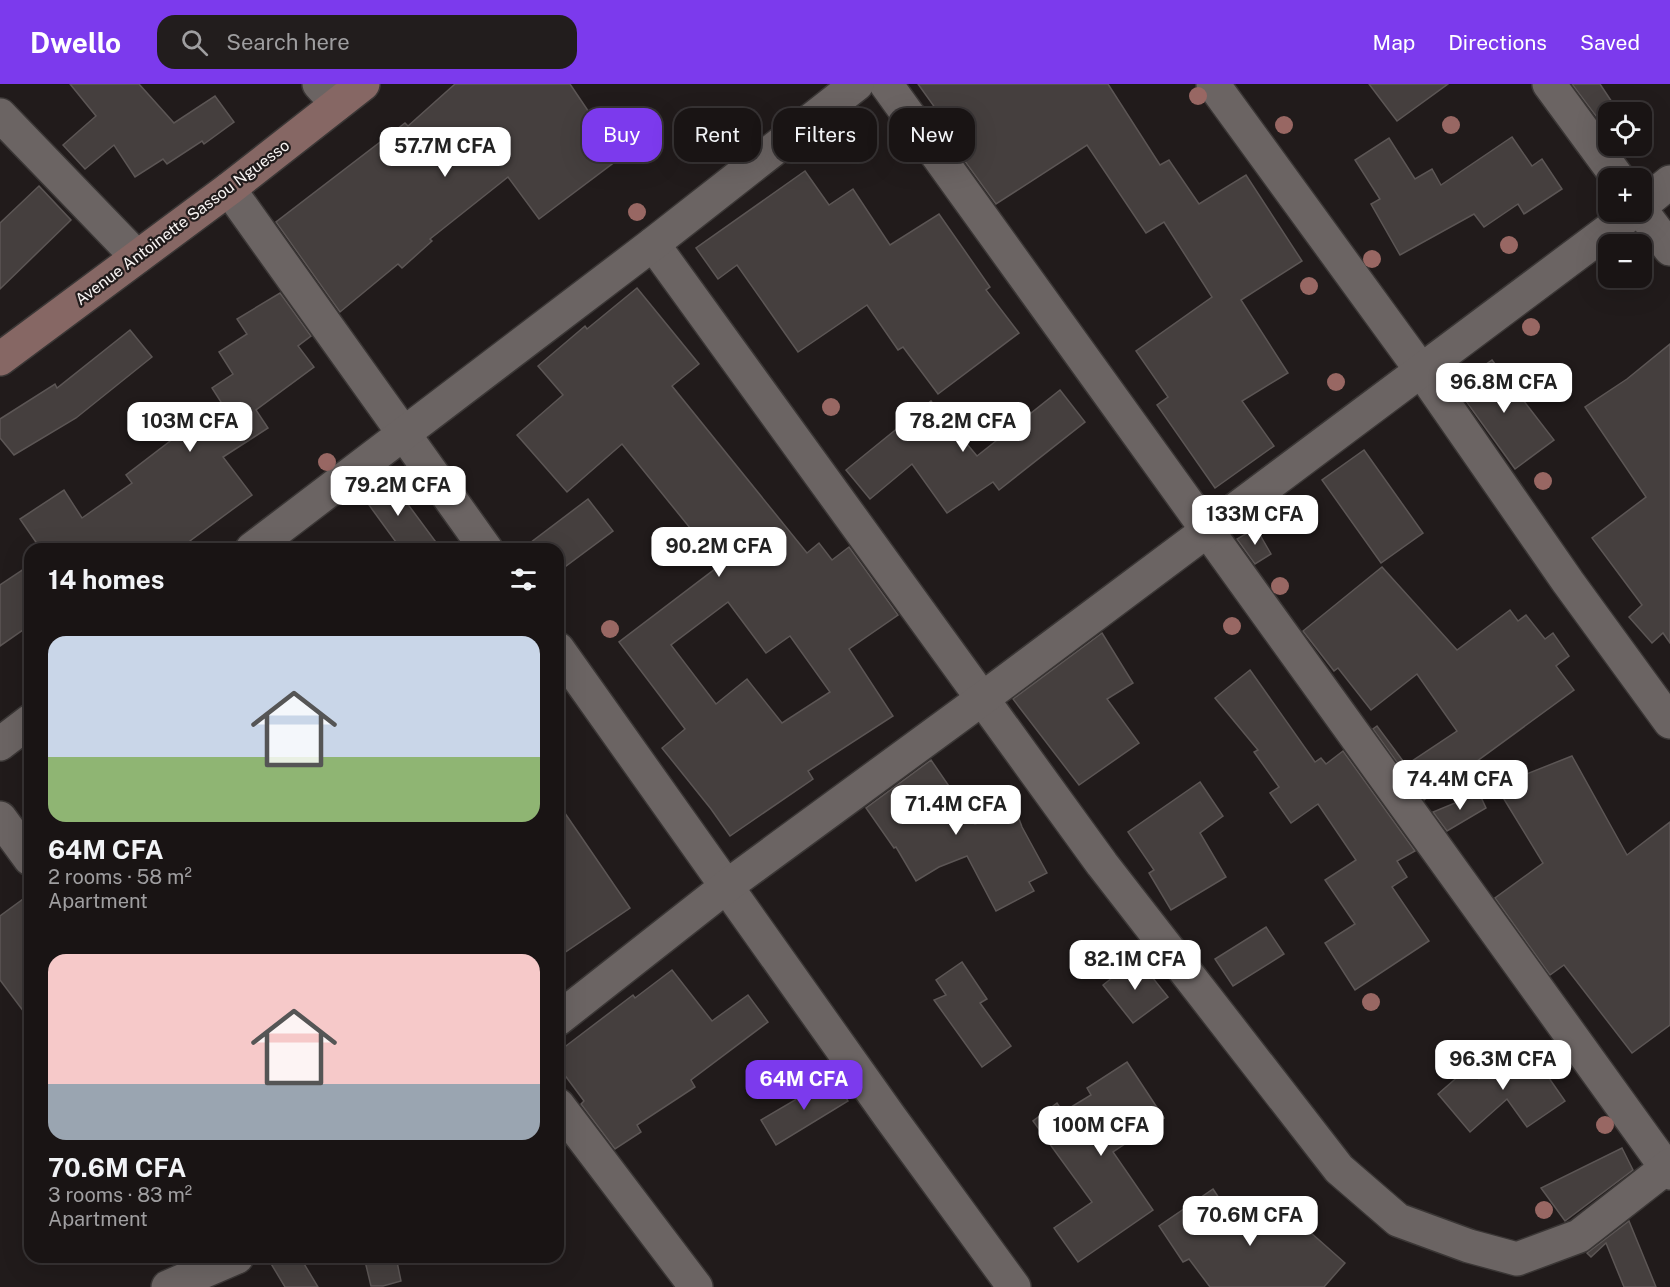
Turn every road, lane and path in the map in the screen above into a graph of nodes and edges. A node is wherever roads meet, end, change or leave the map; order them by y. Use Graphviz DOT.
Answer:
graph roads {
  1 [pos="363,84"];
  2 [pos="857,84"];
  3 [pos="886,84"];
  4 [pos="1213,84"];
  5 [pos="1549,84"];
  6 [pos="328,94"];
  7 [pos="0,116"];
  8 [pos="1611,168"];
  9 [pos="1670,182"];
  10 [pos="229,189"];
  11 [pos="1652,198"];
  12 [pos="1620,222"];
  13 [pos="1651,222"];
  14 [pos="652,244"];
  15 [pos="1670,249"];
  16 [pos="137,257"];
  17 [pos="0,359"];
  18 [pos="1421,370"];
  19 [pos="404,433"];
  20 [pos="1207,531"];
  21 [pos="260,543"];
  22 [pos="482,543"];
  23 [pos="564,658"];
  24 [pos="982,699"];
  25 [pos="1670,722"];
  26 [pos="24,726"];
  27 [pos="0,744"];
  28 [pos="0,818"];
  29 [pos="24,851"];
  30 [pos="727,886"];
  31 [pos="564,1014"];
  32 [pos="564,1113"];
  33 [pos="1668,1169"];
  34 [pos="223,1263"];
  35 [pos="168,1287"];
  36 [pos="696,1287"];
  37 [pos="1014,1287"];
  1 -- 6 [label="street, Avenue Antoinette Sassou Nguesso"];
  2 -- 14 [label="street"];
  3 -- 20 [label="street"];
  4 -- 18 [label="street"];
  5 -- 8 [label="street"];
  6 -- 10 [label="street, Avenue Antoinette Sassou Nguesso"];
  7 -- 16 [label="street"];
  9 -- 11 [label="street"];
  10 -- 16 [label="street, Avenue Antoinette Sassou Nguesso"];
  10 -- 19 [label="street"];
  12 -- 18 [label="street"];
  13 -- 15 [label="street"];
  14 -- 19 [label="street"];
  14 -- 24 [label="street"];
  16 -- 17 [label="street, Avenue Antoinette Sassou Nguesso"];
  18 -- 20 [label="street"];
  18 -- 25 [label="street"];
  19 -- 21 [label="street"];
  19 -- 22 [label="street"];
  20 -- 24 [label="street"];
  20 -- 33 [label="street"];
  23 -- 30 [label="street"];
  24 -- 30 [label="street"];
  24 -- 33 [label="street"];
  26 -- 27 [label="street"];
  28 -- 29 [label="street"];
  30 -- 31 [label="street"];
  30 -- 37 [label="street"];
  32 -- 36 [label="street"];
  34 -- 35 [label="street"];
}
